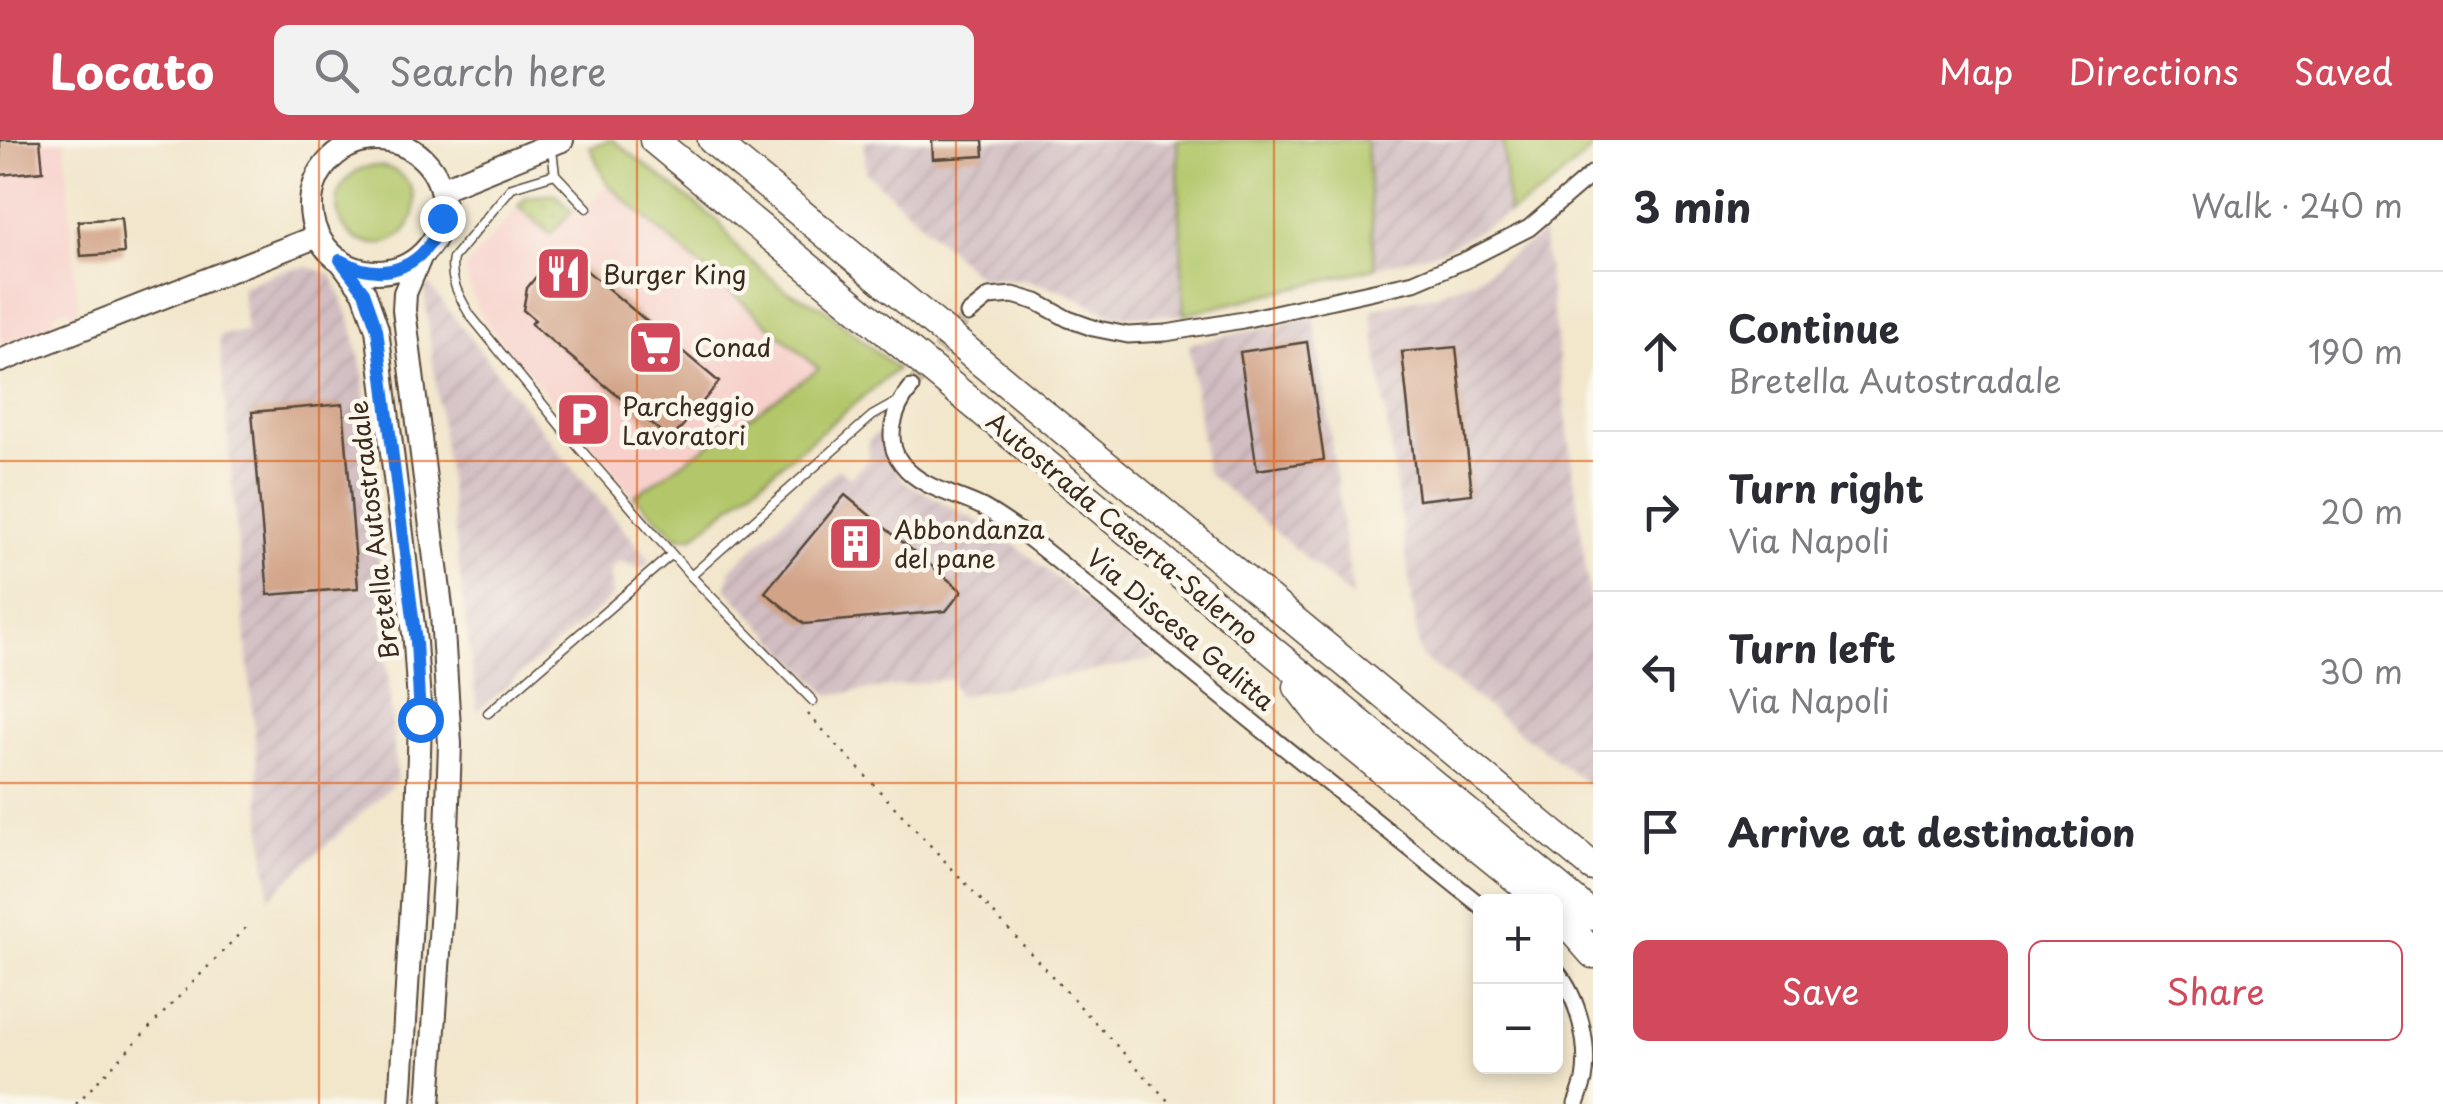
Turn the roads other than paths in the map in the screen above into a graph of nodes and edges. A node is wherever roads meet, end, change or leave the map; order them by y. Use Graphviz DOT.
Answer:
graph roads {
  1 [pos="712,140"];
  2 [pos="655,141"];
  3 [pos="556,142"];
  4 [pos="1593,173"];
  5 [pos="554,174"];
  6 [pos="441,188"];
  7 [pos="586,208"];
  8 [pos="318,236"];
  9 [pos="421,255"];
  10 [pos="340,260"];
  11 [pos="968,314"];
  12 [pos="0,361"];
  13 [pos="906,394"];
  14 [pos="672,554"];
  15 [pos="692,576"];
  16 [pos="1267,647"];
  17 [pos="814,700"];
  18 [pos="488,713"];
  19 [pos="1593,866"];
  20 [pos="1534,894"];
  21 [pos="1473,900"];
  22 [pos="1593,916"];
  23 [pos="1563,920"];
  24 [pos="1593,954"];
  25 [pos="1563,983"];
  26 [pos="400,1104"];
  27 [pos="429,1104"];
  28 [pos="1576,1104"];
  1 -- 19 [label="highway, Autostrada Caserta-Salerno"];
  2 -- 16 [label="highway, Autostrada Caserta-Salerno"];
  3 -- 5 [label="lane"];
  3 -- 6 [label="main road"];
  4 -- 11 [label="street"];
  5 -- 7 [label="lane"];
  5 -- 14 [label="lane"];
  6 -- 8 [label="main road"];
  6 -- 9 [label="main road"];
  8 -- 10 [label="main road"];
  8 -- 12 [label="main road"];
  9 -- 10 [label="main road"];
  9 -- 27 [label="main road"];
  10 -- 26 [label="main road, Bretella Autostradale"];
  13 -- 15 [label="lane"];
  13 -- 21 [label="street, Via Discesa Galitta"];
  14 -- 15 [label="lane"];
  14 -- 18 [label="lane"];
  15 -- 17 [label="lane"];
  16 -- 20 [label="highway"];
  16 -- 22 [label="highway, Autostrada Caserta-Salerno"];
  23 -- 24 [label="highway"];
  25 -- 28 [label="street"];
}
